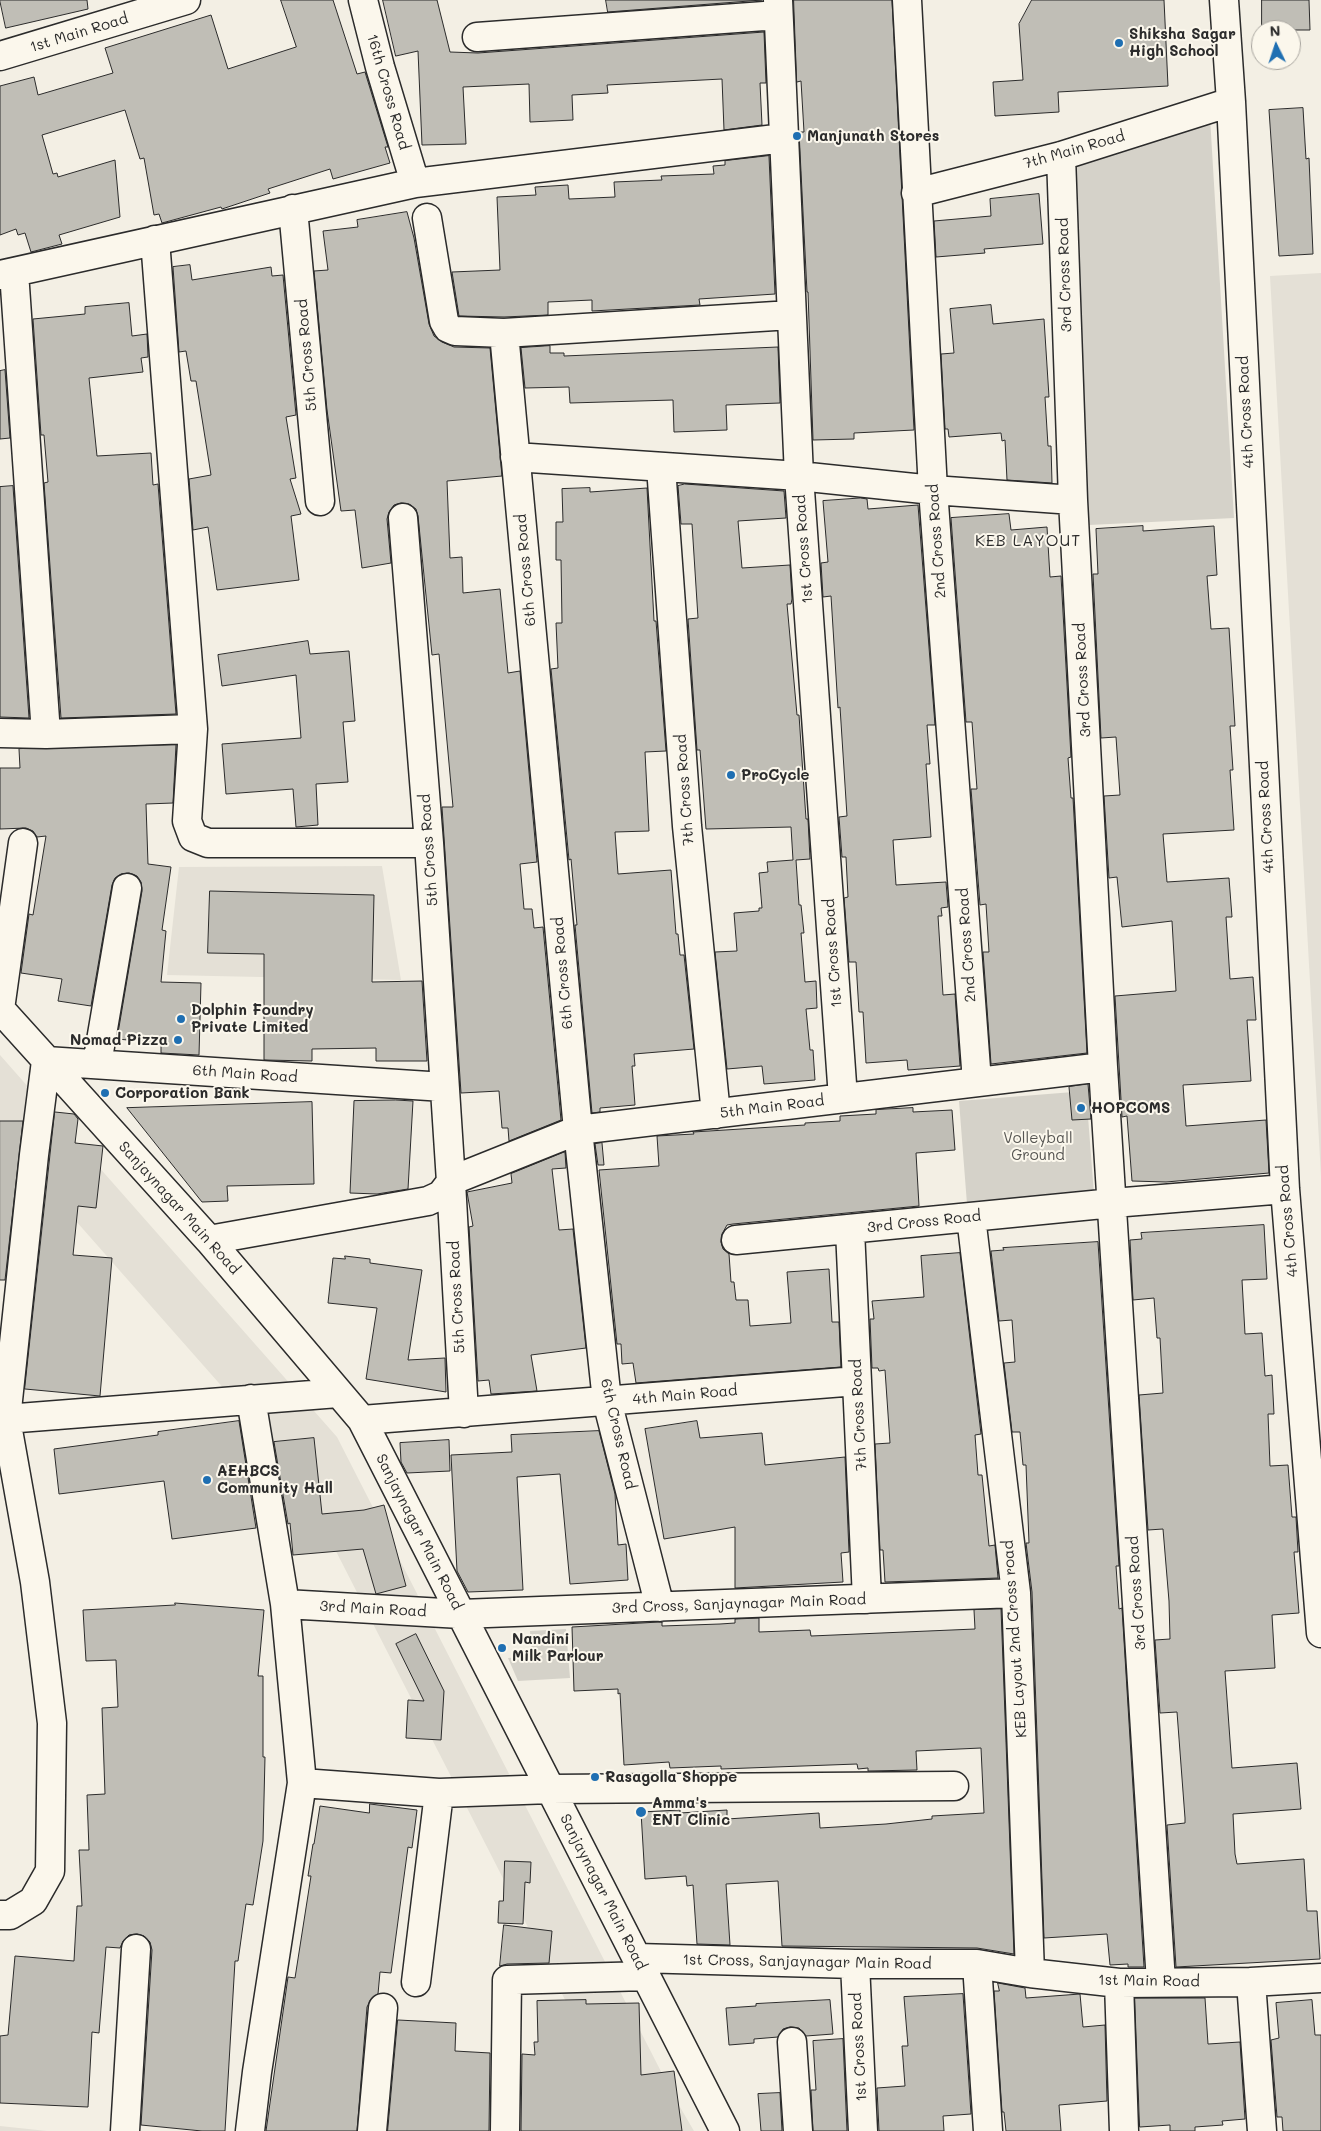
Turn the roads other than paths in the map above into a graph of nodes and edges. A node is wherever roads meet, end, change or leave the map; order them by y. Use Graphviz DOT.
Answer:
graph roads {
  1 [pos="186,0"];
  2 [pos="363,0"];
  3 [pos="907,0"];
  4 [pos="1224,0"];
  5 [pos="158,4"];
  6 [pos="778,7"];
  7 [pos="477,37"];
  8 [pos="0,56"];
  9 [pos="1231,102"];
  10 [pos="784,138"];
  11 [pos="1061,156"];
  12 [pos="415,183"];
  13 [pos="916,193"];
  14 [pos="293,209"];
  15 [pos="427,218"];
  16 [pos="155,240"];
  17 [pos="7,273"];
  18 [pos="792,315"];
  19 [pos="504,333"];
  20 [pos="515,457"];
  21 [pos="662,467"];
  22 [pos="799,476"];
  23 [pos="933,490"];
  24 [pos="1073,500"];
  25 [pos="320,501"];
  26 [pos="403,518"];
  27 [pos="193,729"];
  28 [pos="0,733"];
  29 [pos="46,734"];
  30 [pos="23,843"];
  31 [pos="430,843"];
  32 [pos="127,888"];
  33 [pos="0,1009"];
  34 [pos="46,1061"];
  35 [pos="97,1064"];
  36 [pos="1103,1067"];
  37 [pos="977,1082"];
  38 [pos="444,1087"];
  39 [pos="843,1098"];
  40 [pos="716,1114"];
  41 [pos="578,1130"];
  42 [pos="446,1189"];
  43 [pos="1284,1189"];
  44 [pos="1113,1203"];
  45 [pos="971,1218"];
  46 [pos="850,1230"];
  47 [pos="209,1240"];
  48 [pos="736,1240"];
  49 [pos="8,1322"];
  50 [pos="857,1380"];
  51 [pos="338,1393"];
  52 [pos="251,1399"];
  53 [pos="607,1401"];
  54 [pos="464,1412"];
  55 [pos="6,1419"];
  56 [pos="362,1420"];
  57 [pos="1016,1593"];
  58 [pos="867,1599"];
  59 [pos="285,1604"];
  60 [pos="660,1606"];
  61 [pos="461,1614"];
  62 [pos="1321,1633"];
  63 [pos="302,1783"];
  64 [pos="954,1786"];
  65 [pos="551,1790"];
  66 [pos="439,1793"];
  67 [pos="0,1915"];
  68 [pos="136,1949"];
  69 [pos="855,1964"];
  70 [pos="977,1964"];
  71 [pos="642,1967"];
  72 [pos="1030,1973"];
  73 [pos="1321,1978"];
  74 [pos="416,1982"];
  75 [pos="1161,1982"];
  76 [pos="1251,1982"];
  77 [pos="1119,1983"];
  78 [pos="383,2008"];
  79 [pos="792,2042"];
  80 [pos="125,2131"];
  81 [pos="250,2131"];
  82 [pos="372,2131"];
  83 [pos="505,2131"];
  84 [pos="725,2131"];
  85 [pos="798,2131"];
  86 [pos="863,2131"];
  87 [pos="988,2131"];
  88 [pos="1124,2131"];
  89 [pos="1258,2131"];
  1 -- 5 [label="street, 1st Main Road"];
  2 -- 12 [label="street, 16th Cross Road"];
  3 -- 13 [label="street, 2nd Cross Road"];
  4 -- 9 [label="street, 4th Cross Road"];
  5 -- 8 [label="street, 1st Main Road"];
  6 -- 7 [label="street"];
  6 -- 10 [label="street, 1st Cross Road"];
  9 -- 11 [label="street, 7th Main Road"];
  9 -- 43 [label="street, 4th Cross Road"];
  10 -- 12 [label="street"];
  10 -- 18 [label="street, 1st Cross Road"];
  11 -- 13 [label="street, 7th Main Road"];
  11 -- 24 [label="street, 3rd Cross Road"];
  12 -- 14 [label="street"];
  13 -- 23 [label="street, 2nd Cross Road"];
  14 -- 16 [label="street"];
  14 -- 25 [label="street, 5th Cross Road"];
  15 -- 19 [label="street"];
  16 -- 17 [label="street"];
  16 -- 27 [label="street"];
  17 -- 29 [label="street"];
  18 -- 19 [label="street"];
  18 -- 22 [label="street, 1st Cross Road"];
  19 -- 20 [label="street, 6th Cross Road"];
  20 -- 21 [label="street"];
  20 -- 41 [label="street, 6th Cross Road"];
  21 -- 22 [label="street"];
  21 -- 40 [label="street, 7th Cross Road"];
  22 -- 23 [label="street"];
  22 -- 39 [label="street, 1st Cross Road"];
  23 -- 24 [label="street"];
  23 -- 37 [label="street, 2nd Cross Road"];
  24 -- 36 [label="street, 3rd Cross Road"];
  26 -- 31 [label="street, 5th Cross Road"];
  27 -- 29 [label="street"];
  27 -- 31 [label="street"];
  28 -- 29 [label="street"];
  30 -- 33 [label="street"];
  31 -- 38 [label="street, 5th Cross Road"];
  32 -- 35 [label="street"];
  33 -- 34 [label="street, Sanjaynagar Main Road"];
  34 -- 35 [label="street, 6th Main Road"];
  34 -- 47 [label="street, Sanjaynagar Main Road"];
  34 -- 49 [label="street"];
  35 -- 38 [label="street, 6th Main Road"];
  36 -- 37 [label="street, 5th Main Road"];
  36 -- 44 [label="street, 3rd Cross Road"];
  37 -- 39 [label="street, 5th Main Road"];
  38 -- 42 [label="street, 5th Cross Road"];
  39 -- 40 [label="street, 5th Main Road"];
  40 -- 41 [label="street, 5th Main Road"];
  41 -- 42 [label="street, 5th Main Road"];
  41 -- 53 [label="street, 6th Cross Road"];
  42 -- 47 [label="street, 5th Main Road"];
  42 -- 54 [label="street, 5th Cross Road"];
  43 -- 44 [label="street, 3rd Cross Road"];
  43 -- 62 [label="street, 4th Cross Road"];
  44 -- 45 [label="street, 3rd Cross Road"];
  44 -- 75 [label="street, 3rd Cross Road"];
  45 -- 46 [label="street, 3rd Cross Road"];
  45 -- 57 [label="street, KEB Layout 2nd Cross road"];
  46 -- 48 [label="street, 3rd Cross Road"];
  46 -- 50 [label="street, 7th Cross Road"];
  47 -- 51 [label="street, Sanjaynagar Main Road"];
  49 -- 55 [label="street"];
  50 -- 53 [label="street, 4th Main Road"];
  50 -- 58 [label="street, 7th Cross Road"];
  51 -- 52 [label="street"];
  51 -- 56 [label="street, Sanjaynagar Main Road"];
  52 -- 55 [label="street"];
  52 -- 59 [label="street"];
  53 -- 54 [label="street, 4th Main Road"];
  53 -- 60 [label="street, 6th Cross Road"];
  54 -- 56 [label="street, 4th Main Road"];
  55 -- 67 [label="street"];
  56 -- 61 [label="street, Sanjaynagar Main Road"];
  57 -- 58 [label="street, 3rd Cross, Sanjaynagar Main Road"];
  57 -- 72 [label="street, KEB Layout 2nd Cross road"];
  58 -- 60 [label="street, 3rd Cross, Sanjaynagar Main Road"];
  59 -- 61 [label="street, 3rd Main Road"];
  59 -- 63 [label="street"];
  60 -- 61 [label="street, 3rd Cross, Sanjaynagar Main Road"];
  61 -- 65 [label="street, Sanjaynagar Main Road"];
  63 -- 66 [label="street"];
  63 -- 81 [label="street"];
  64 -- 65 [label="street"];
  65 -- 66 [label="street"];
  65 -- 71 [label="street, Sanjaynagar Main Road"];
  66 -- 74 [label="street"];
  68 -- 80 [label="street"];
  69 -- 70 [label="street, 1st Cross, Sanjaynagar Main Road"];
  69 -- 71 [label="street, 1st Cross, Sanjaynagar Main Road"];
  69 -- 86 [label="street, 1st Cross Road"];
  70 -- 72 [label="street, 1st Main Road"];
  70 -- 87 [label="street"];
  71 -- 83 [label="street, 1st Cross, Sanjaynagar Main Road"];
  71 -- 84 [label="street, Sanjaynagar Main Road"];
  72 -- 77 [label="street, 1st Main Road"];
  73 -- 76 [label="street, 1st Main Road"];
  75 -- 76 [label="street, 1st Main Road"];
  75 -- 77 [label="street, 1st Main Road"];
  76 -- 89 [label="street"];
  77 -- 88 [label="street"];
  78 -- 82 [label="street"];
  79 -- 85 [label="street"];
}
